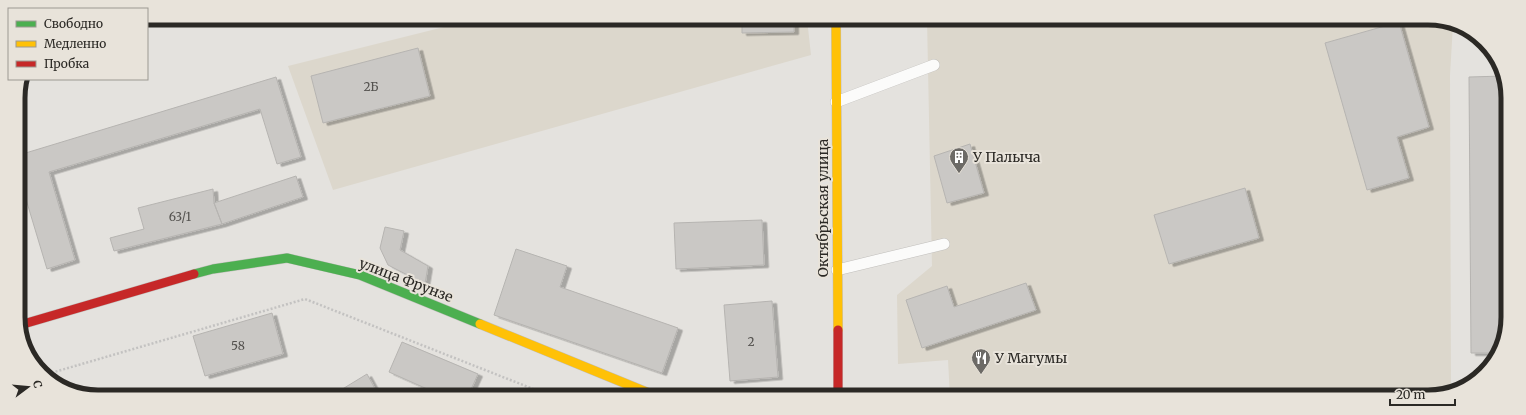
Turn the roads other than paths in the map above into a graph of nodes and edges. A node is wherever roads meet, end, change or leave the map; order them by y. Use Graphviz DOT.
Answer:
graph roads {
  1 [pos="836,25"];
  2 [pos="934,65"];
  3 [pos="836,102"];
  4 [pos="944,244"];
  5 [pos="837,270"];
  6 [pos="25,324"];
  7 [pos="641,390"];
  8 [pos="838,390"];
  1 -- 3 [label="street, Октябрьская улица"];
  2 -- 3 [label="lane"];
  3 -- 5 [label="street, Октябрьская улица"];
  4 -- 5 [label="lane"];
  5 -- 8 [label="street, Октябрьская улица"];
  6 -- 7 [label="street, улица Фрунзе"];
}
